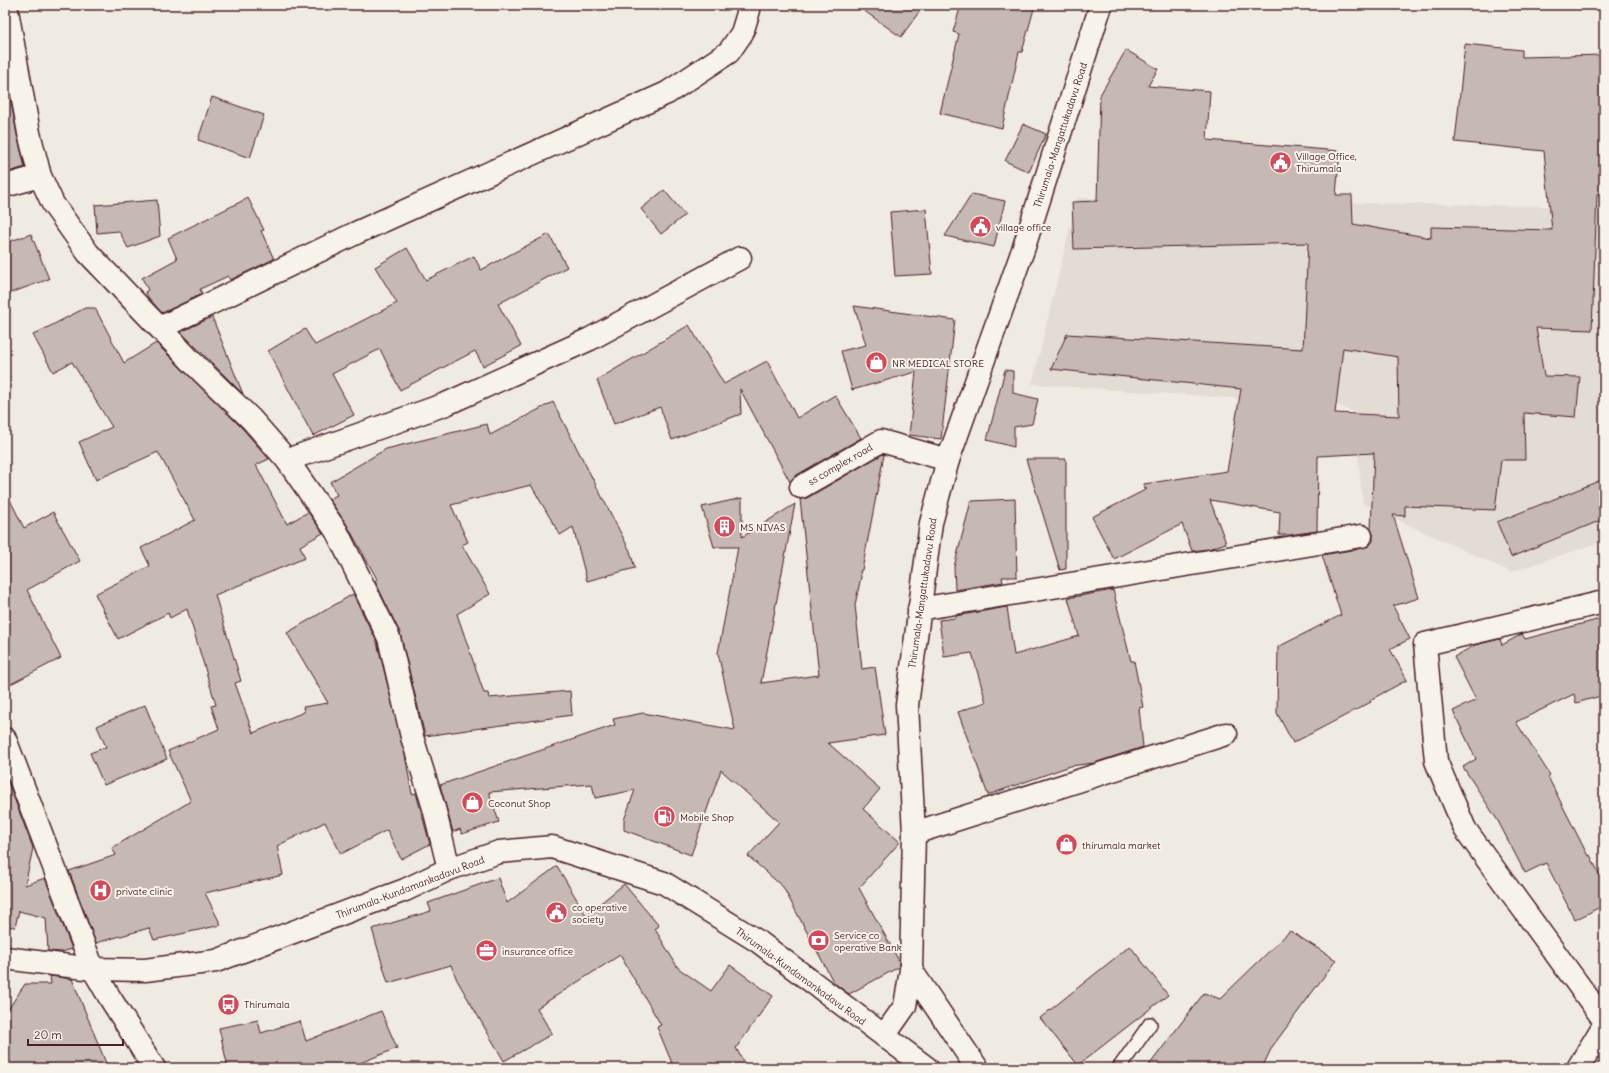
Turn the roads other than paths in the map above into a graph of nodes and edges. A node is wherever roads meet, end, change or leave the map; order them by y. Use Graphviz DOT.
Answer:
graph roads {
  1 [pos="6,5"];
  2 [pos="747,5"];
  3 [pos="1101,5"];
  4 [pos="40,176"];
  5 [pos="5,186"];
  6 [pos="740,258"];
  7 [pos="160,328"];
  8 [pos="287,460"];
  9 [pos="948,460"];
  10 [pos="801,487"];
  11 [pos="1361,536"];
  12 [pos="1604,602"];
  13 [pos="919,609"];
  14 [pos="1226,734"];
  15 [pos="5,739"];
  16 [pos="914,833"];
  17 [pos="449,869"];
  18 [pos="5,958"];
  19 [pos="94,969"];
  20 [pos="911,970"];
  21 [pos="1603,1018"];
  22 [pos="1150,1024"];
  23 [pos="884,1036"];
  24 [pos="154,1068"];
  25 [pos="927,1068"];
  26 [pos="977,1068"];
  27 [pos="1119,1068"];
  28 [pos="1578,1068"];
  1 -- 4 [label="street"];
  2 -- 7 [label="street"];
  3 -- 9 [label="street, Thirumala-Mangattukadavu Road"];
  4 -- 5 [label="street"];
  4 -- 7 [label="street"];
  6 -- 8 [label="street"];
  7 -- 8 [label="street"];
  8 -- 17 [label="street"];
  9 -- 10 [label="street, ss complex road"];
  9 -- 13 [label="street, Thirumala-Mangattukadavu Road"];
  11 -- 13 [label="street"];
  12 -- 21 [label="street"];
  13 -- 16 [label="street, Thirumala-Mangattukadavu Road"];
  14 -- 16 [label="street"];
  15 -- 19 [label="street"];
  16 -- 20 [label="street, Thirumala-Mangattukadavu Road"];
  17 -- 19 [label="street, Thirumala-Kundamankadavu Road"];
  17 -- 23 [label="street, Thirumala-Kundamankadavu Road"];
  18 -- 19 [label="street, Thirumala-Kundamankadavu Road"];
  19 -- 24 [label="street"];
  20 -- 23 [label="street, Thirumala-Mangattukadavu Road"];
  20 -- 26 [label="street"];
  21 -- 28 [label="street"];
  22 -- 27 [label="lane"];
  23 -- 25 [label="street, Thirumala-Kundamankadavu Road"];
}
